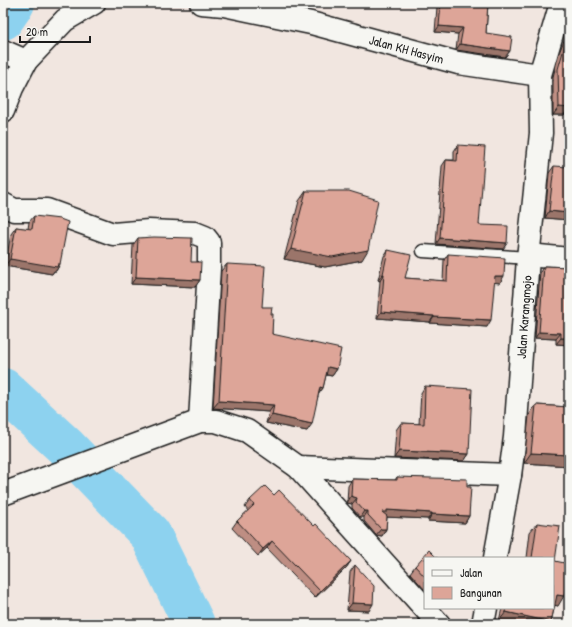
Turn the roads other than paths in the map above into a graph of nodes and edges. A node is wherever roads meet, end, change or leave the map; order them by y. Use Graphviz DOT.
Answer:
graph roads {
  1 [pos="94,3"];
  2 [pos="201,3"];
  3 [pos="561,3"];
  4 [pos="16,57"];
  5 [pos="540,75"];
  6 [pos="3,111"];
  7 [pos="3,204"];
  8 [pos="422,251"];
  9 [pos="528,257"];
  10 [pos="569,259"];
  11 [pos="200,421"];
  12 [pos="298,468"];
  13 [pos="510,475"];
  14 [pos="7,492"];
  15 [pos="495,557"];
  16 [pos="424,607"];
  17 [pos="425,609"];
  18 [pos="486,609"];
  19 [pos="439,624"];
  20 [pos="483,624"];
  1 -- 4 [label="street"];
  2 -- 5 [label="street, Jalan KH Hasyim"];
  3 -- 5 [label="street"];
  4 -- 6 [label="street"];
  5 -- 9 [label="street, Jalan Karangmojo"];
  7 -- 11 [label="street"];
  8 -- 9 [label="lane"];
  9 -- 10 [label="street"];
  9 -- 13 [label="street, Jalan Karangmojo"];
  11 -- 12 [label="street"];
  11 -- 14 [label="street"];
  12 -- 13 [label="street"];
  12 -- 16 [label="street"];
  13 -- 15 [label="street, Jalan Karangmojo"];
  17 -- 19 [label="street"];
  18 -- 20 [label="street"];
}
